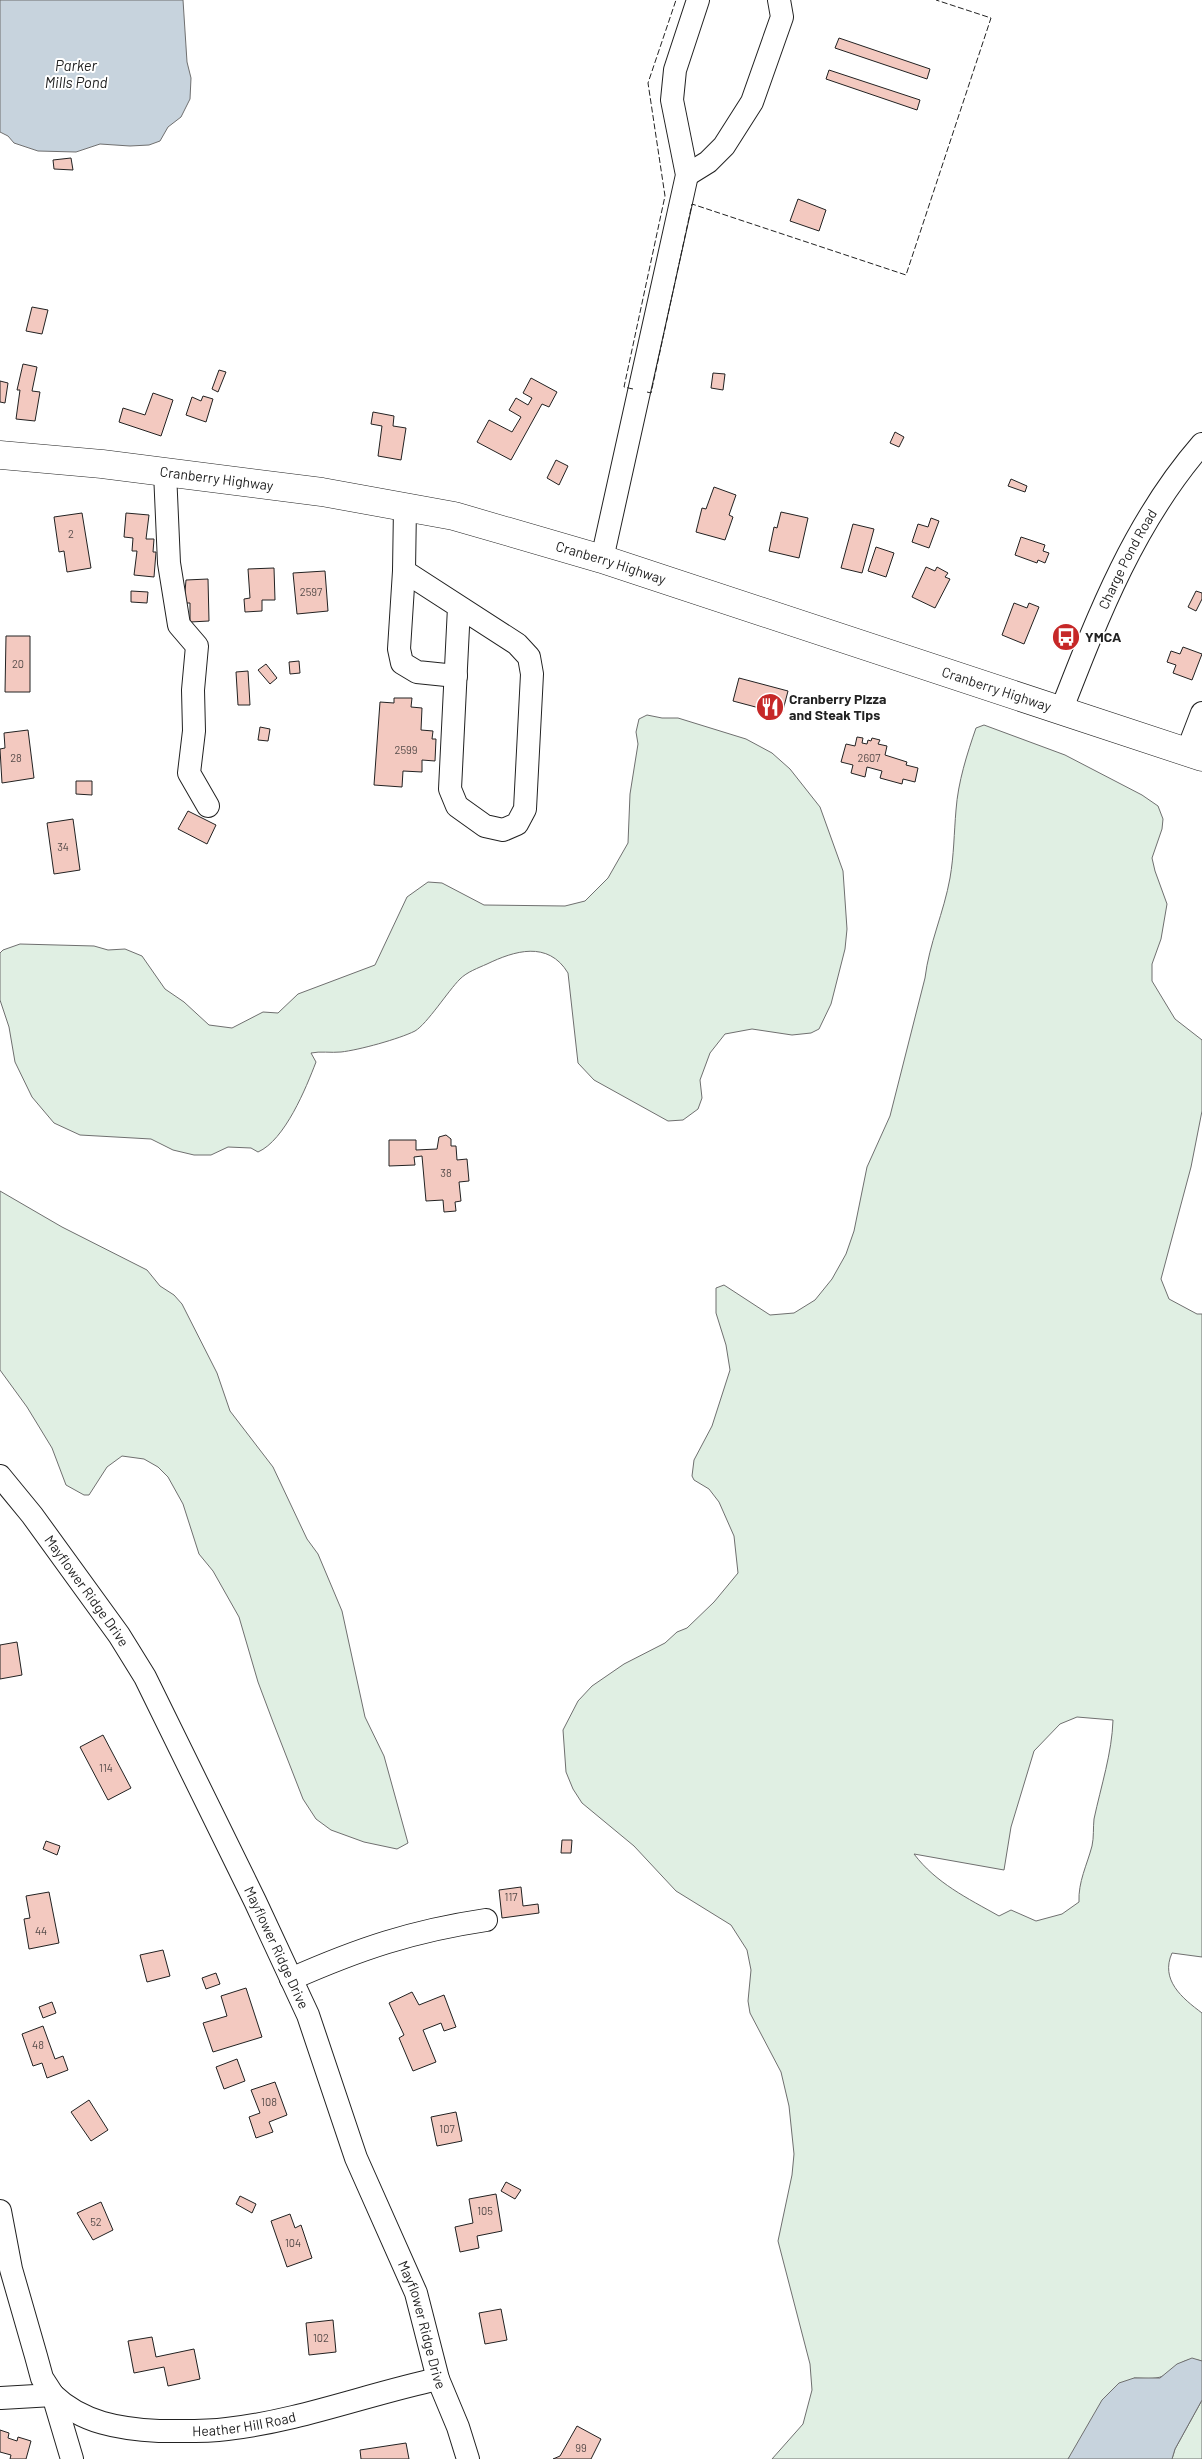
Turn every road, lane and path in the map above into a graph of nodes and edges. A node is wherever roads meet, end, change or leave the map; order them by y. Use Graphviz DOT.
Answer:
graph roads {
  1 [pos="698,0"];
  2 [pos="779,0"];
  3 [pos="687,175"];
  4 [pos="1202,444"];
  5 [pos="0,455"];
  6 [pos="165,472"];
  7 [pos="406,507"];
  8 [pos="602,559"];
  9 [pos="404,570"];
  10 [pos="459,607"];
  11 [pos="456,676"];
  12 [pos="1062,711"];
  13 [pos="1202,713"];
  14 [pos="1195,755"];
  15 [pos="208,806"];
  16 [pos="0,1476"];
  17 [pos="486,1920"];
  18 [pos="291,1979"];
  19 [pos="0,2211"];
  20 [pos="438,2379"];
  21 [pos="53,2396"];
  22 [pos="1,2398"];
  23 [pos="72,2459"];
  24 [pos="468,2459"];
  1 -- 3 [label="street"];
  2 -- 3 [label="street"];
  3 -- 8 [label="street"];
  4 -- 12 [label="street, Charge Pond Road"];
  5 -- 6 [label="main road, Cranberry Highway"];
  6 -- 7 [label="main road, Cranberry Highway"];
  6 -- 15 [label="street"];
  7 -- 8 [label="main road, Cranberry Highway"];
  7 -- 9 [label="street"];
  8 -- 12 [label="main road, Cranberry Highway"];
  9 -- 10 [label="street"];
  9 -- 11 [label="street"];
  10 -- 11 [label="street"];
  10 -- 11 [label="street"];
  12 -- 14 [label="main road, Cranberry Highway"];
  13 -- 14 [label="street"];
  16 -- 18 [label="street, Mayflower Ridge Drive"];
  17 -- 18 [label="street"];
  18 -- 20 [label="street, Mayflower Ridge Drive"];
  19 -- 21 [label="street"];
  20 -- 21 [label="street, Heather Hill Road"];
  20 -- 24 [label="street, Mayflower Ridge Drive"];
  21 -- 22 [label="street"];
  21 -- 23 [label="street"];
}
